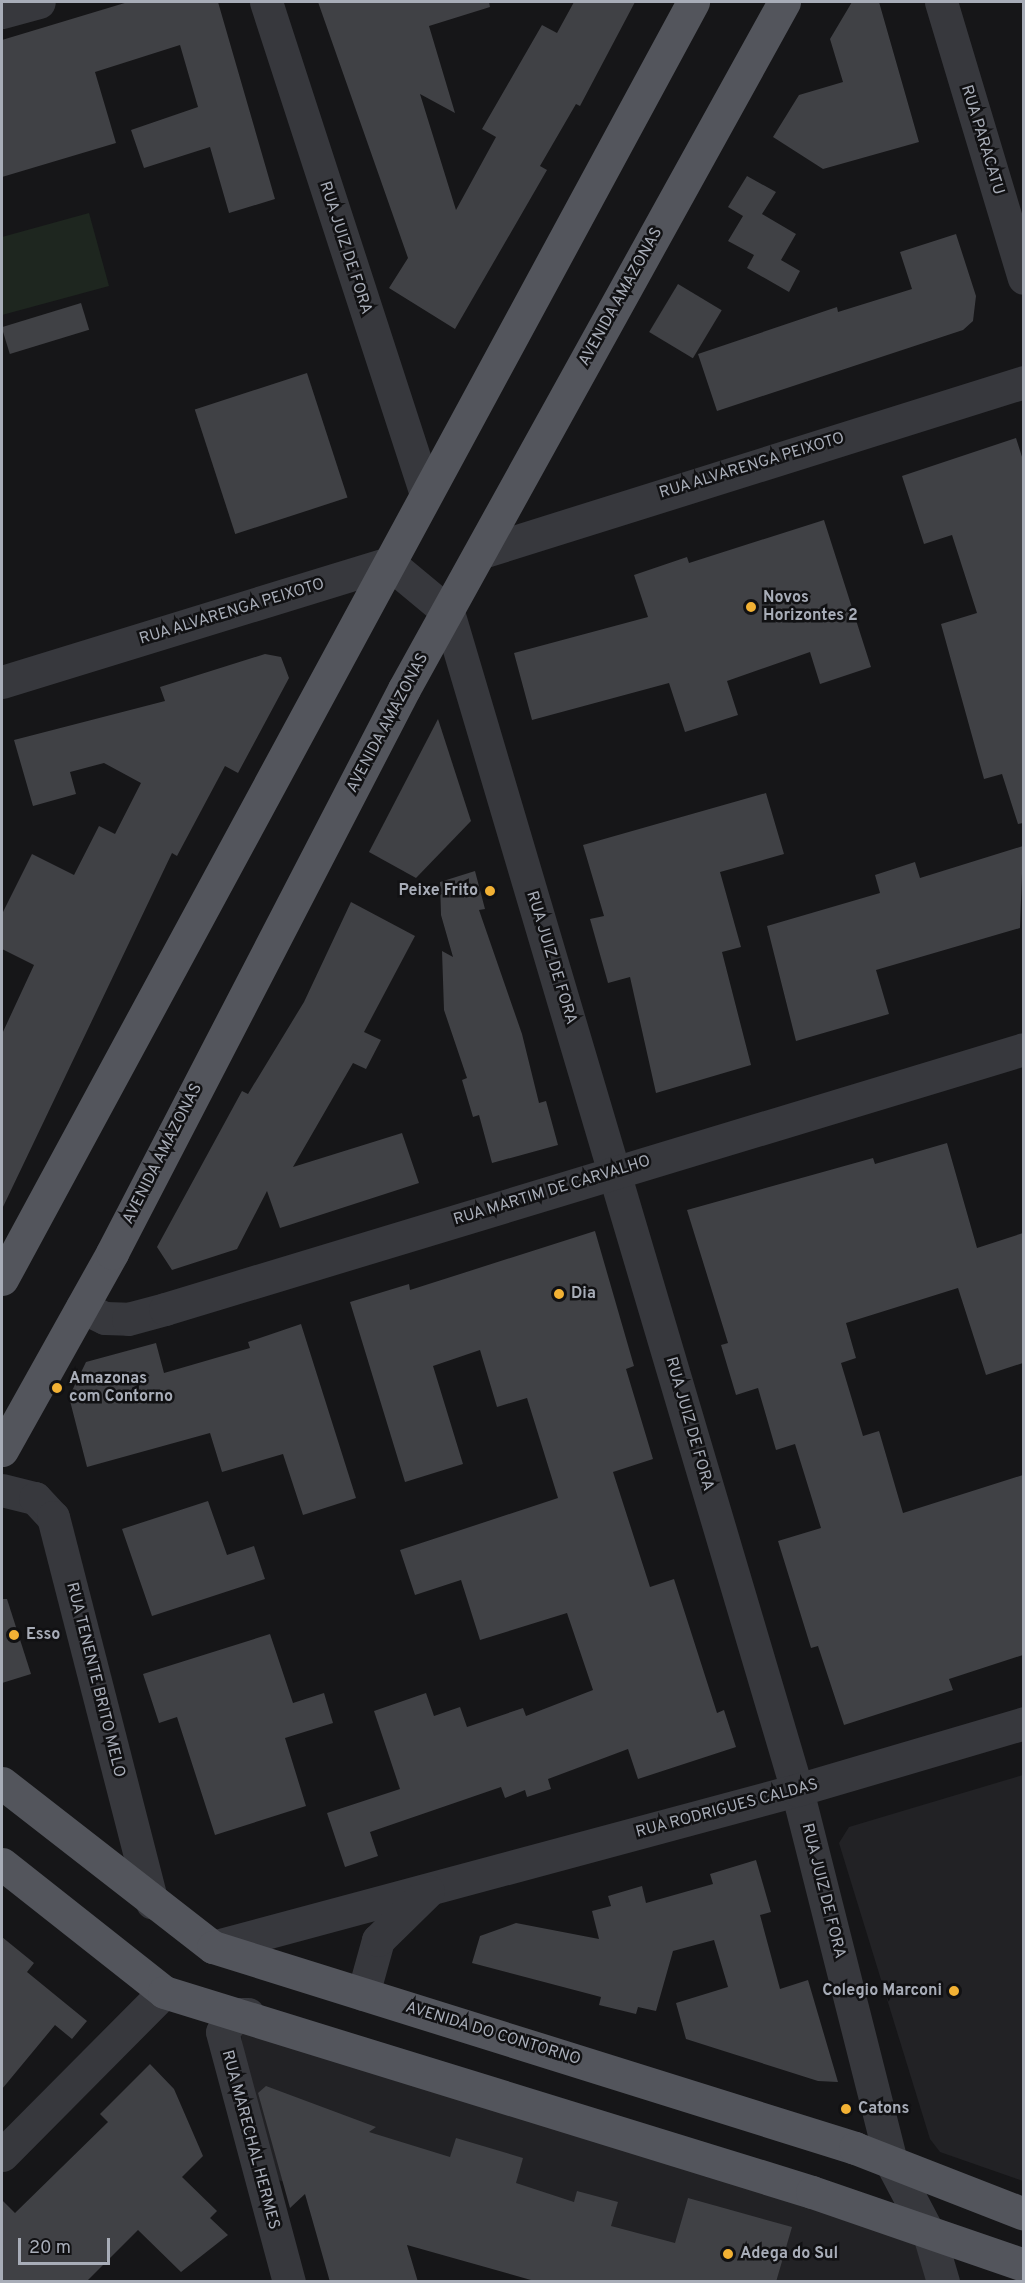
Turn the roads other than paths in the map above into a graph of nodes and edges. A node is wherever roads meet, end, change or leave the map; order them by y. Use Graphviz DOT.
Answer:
graph roads {
  1 [pos="39,2"];
  2 [pos="266,2"];
  3 [pos="693,2"];
  4 [pos="783,2"];
  5 [pos="941,2"];
  6 [pos="2,12"];
  7 [pos="1023,278"];
  8 [pos="1023,382"];
  9 [pos="426,494"];
  10 [pos="482,552"];
  11 [pos="389,563"];
  12 [pos="448,612"];
  13 [pos="2,682"];
  14 [pos="1023,1048"];
  15 [pos="615,1172"];
  16 [pos="15,1241"];
  17 [pos="2,1279"];
  18 [pos="82,1307"];
  19 [pos="2,1450"];
  20 [pos="2,1490"];
  21 [pos="1023,1723"];
  22 [pos="2,1783"];
  23 [pos="797,1790"];
  24 [pos="2,1864"];
  25 [pos="430,1890"];
  26 [pos="152,1903"];
  27 [pos="213,1947"];
  28 [pos="164,1992"];
  29 [pos="363,1994"];
  30 [pos="248,2014"];
  31 [pos="2,2155"];
  32 [pos="891,2162"];
  33 [pos="1023,2214"];
  34 [pos="928,2234"];
  35 [pos="1023,2265"];
  36 [pos="289,2282"];
  37 [pos="943,2282"];
  1 -- 6 [label="street"];
  2 -- 9 [label="street, RUA JUIZ DE FORA"];
  3 -- 9 [label="main road"];
  4 -- 10 [label="main road, AVENIDA AMAZONAS"];
  5 -- 7 [label="street, RUA PARACATU"];
  8 -- 10 [label="street, RUA ALVARENGA PEIXOTO"];
  9 -- 11 [label="main road"];
  10 -- 12 [label="main road, AVENIDA AMAZONAS"];
  11 -- 12 [label="street"];
  11 -- 13 [label="street, RUA ALVARENGA PEIXOTO"];
  11 -- 16 [label="main road"];
  12 -- 15 [label="street, RUA JUIZ DE FORA"];
  12 -- 18 [label="main road, AVENIDA AMAZONAS"];
  14 -- 15 [label="street, RUA MARTIM DE CARVALHO"];
  15 -- 18 [label="street, RUA MARTIM DE CARVALHO"];
  15 -- 23 [label="street, RUA JUIZ DE FORA"];
  16 -- 17 [label="main road"];
  18 -- 19 [label="main road, AVENIDA AMAZONAS"];
  20 -- 26 [label="street, RUA TENENTE BRITO MELO"];
  21 -- 23 [label="street, RUA RODRIGUES CALDAS"];
  22 -- 26 [label="main road, AVENIDA DO CONTORNO"];
  23 -- 25 [label="street, RUA RODRIGUES CALDAS"];
  23 -- 32 [label="street, RUA JUIZ DE FORA"];
  24 -- 28 [label="main road"];
  25 -- 27 [label="street, RUA RODRIGUES CALDAS"];
  25 -- 29 [label="street, RUA RODRIGUES CALDAS"];
  26 -- 27 [label="main road, AVENIDA DO CONTORNO"];
  27 -- 29 [label="main road, AVENIDA DO CONTORNO"];
  28 -- 30 [label="main road"];
  28 -- 31 [label="street"];
  29 -- 32 [label="main road, AVENIDA DO CONTORNO"];
  30 -- 34 [label="main road"];
  30 -- 36 [label="street, RUA MARECHAL HERMES"];
  32 -- 33 [label="main road, AVENIDA DO CONTORNO"];
  32 -- 34 [label="street, RUA JUIZ DE FORA"];
  34 -- 35 [label="main road"];
  34 -- 37 [label="street, RUA JUIZ DE FORA"];
}
